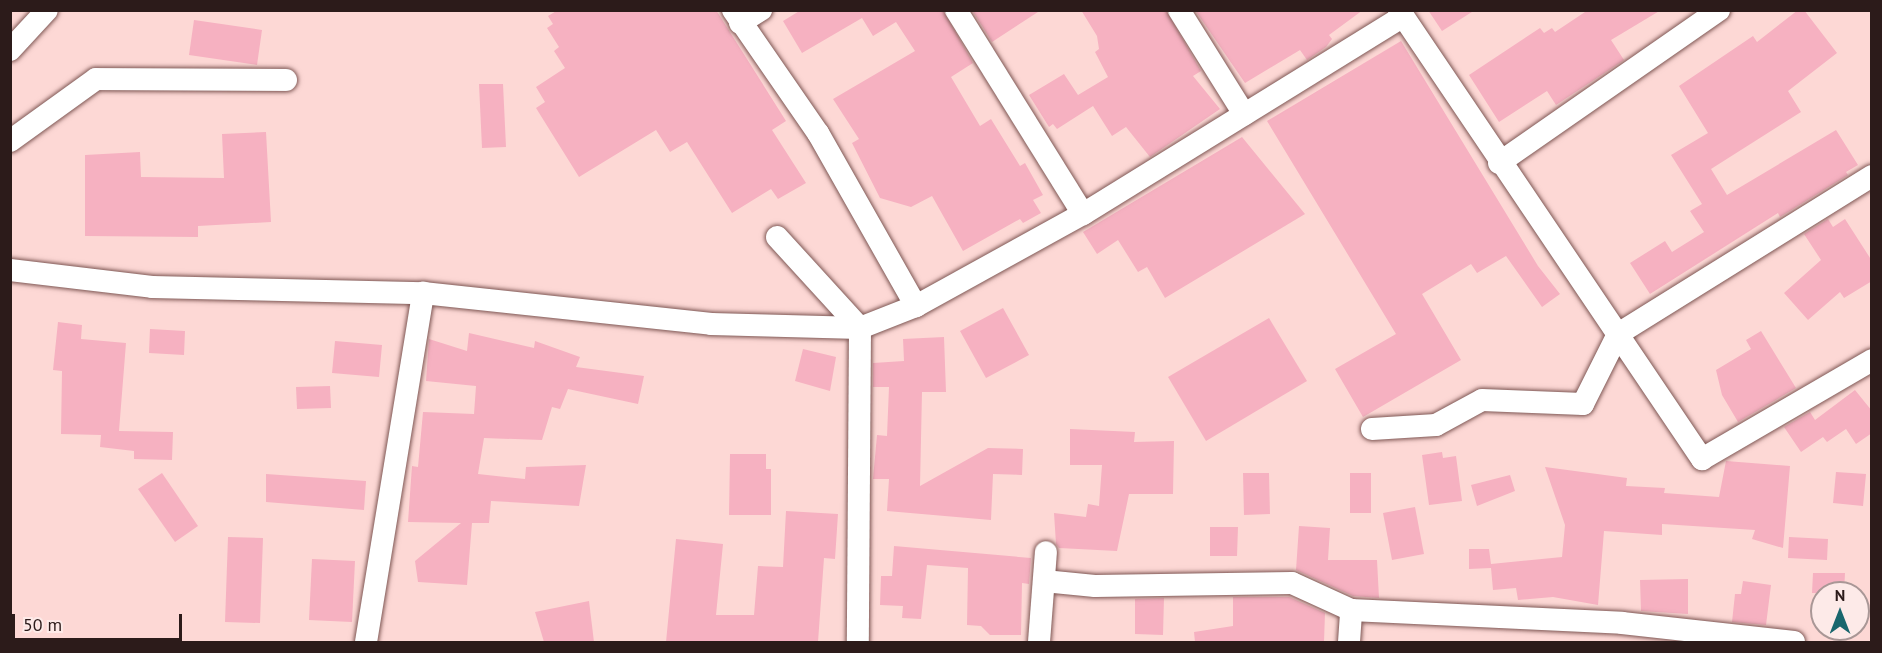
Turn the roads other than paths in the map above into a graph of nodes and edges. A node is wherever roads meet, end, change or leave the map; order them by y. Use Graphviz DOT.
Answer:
graph roads {
  1 [pos="46,10"];
  2 [pos="761,10"];
  3 [pos="956,10"];
  4 [pos="1179,10"];
  5 [pos="1719,10"];
  6 [pos="1401,13"];
  7 [pos="737,17"];
  8 [pos="10,50"];
  9 [pos="286,80"];
  10 [pos="1244,114"];
  11 [pos="10,141"];
  12 [pos="1499,163"];
  13 [pos="1872,176"];
  14 [pos="1083,214"];
  15 [pos="777,237"];
  16 [pos="10,270"];
  17 [pos="423,293"];
  18 [pos="916,306"];
  19 [pos="860,328"];
  20 [pos="1618,334"];
  21 [pos="1872,360"];
  22 [pos="1372,429"];
  23 [pos="1046,552"];
  24 [pos="1044,581"];
  25 [pos="1351,610"];
  26 [pos="366,642"];
  27 [pos="858,642"];
  28 [pos="1039,642"];
  29 [pos="1349,642"];
  30 [pos="1794,642"];
  1 -- 8 [label="street"];
  2 -- 7 [label="street"];
  3 -- 14 [label="street"];
  4 -- 10 [label="street"];
  5 -- 12 [label="street"];
  6 -- 10 [label="street"];
  6 -- 12 [label="street"];
  7 -- 18 [label="street"];
  9 -- 11 [label="street"];
  10 -- 14 [label="street"];
  12 -- 20 [label="street"];
  13 -- 20 [label="street"];
  14 -- 18 [label="street"];
  15 -- 19 [label="street"];
  16 -- 17 [label="street"];
  17 -- 19 [label="street"];
  17 -- 26 [label="street"];
  18 -- 19 [label="street"];
  19 -- 27 [label="street"];
  20 -- 21 [label="street"];
  20 -- 22 [label="street"];
  23 -- 24 [label="street"];
  24 -- 25 [label="street"];
  24 -- 28 [label="street"];
  25 -- 29 [label="street"];
  25 -- 30 [label="street"];
}
